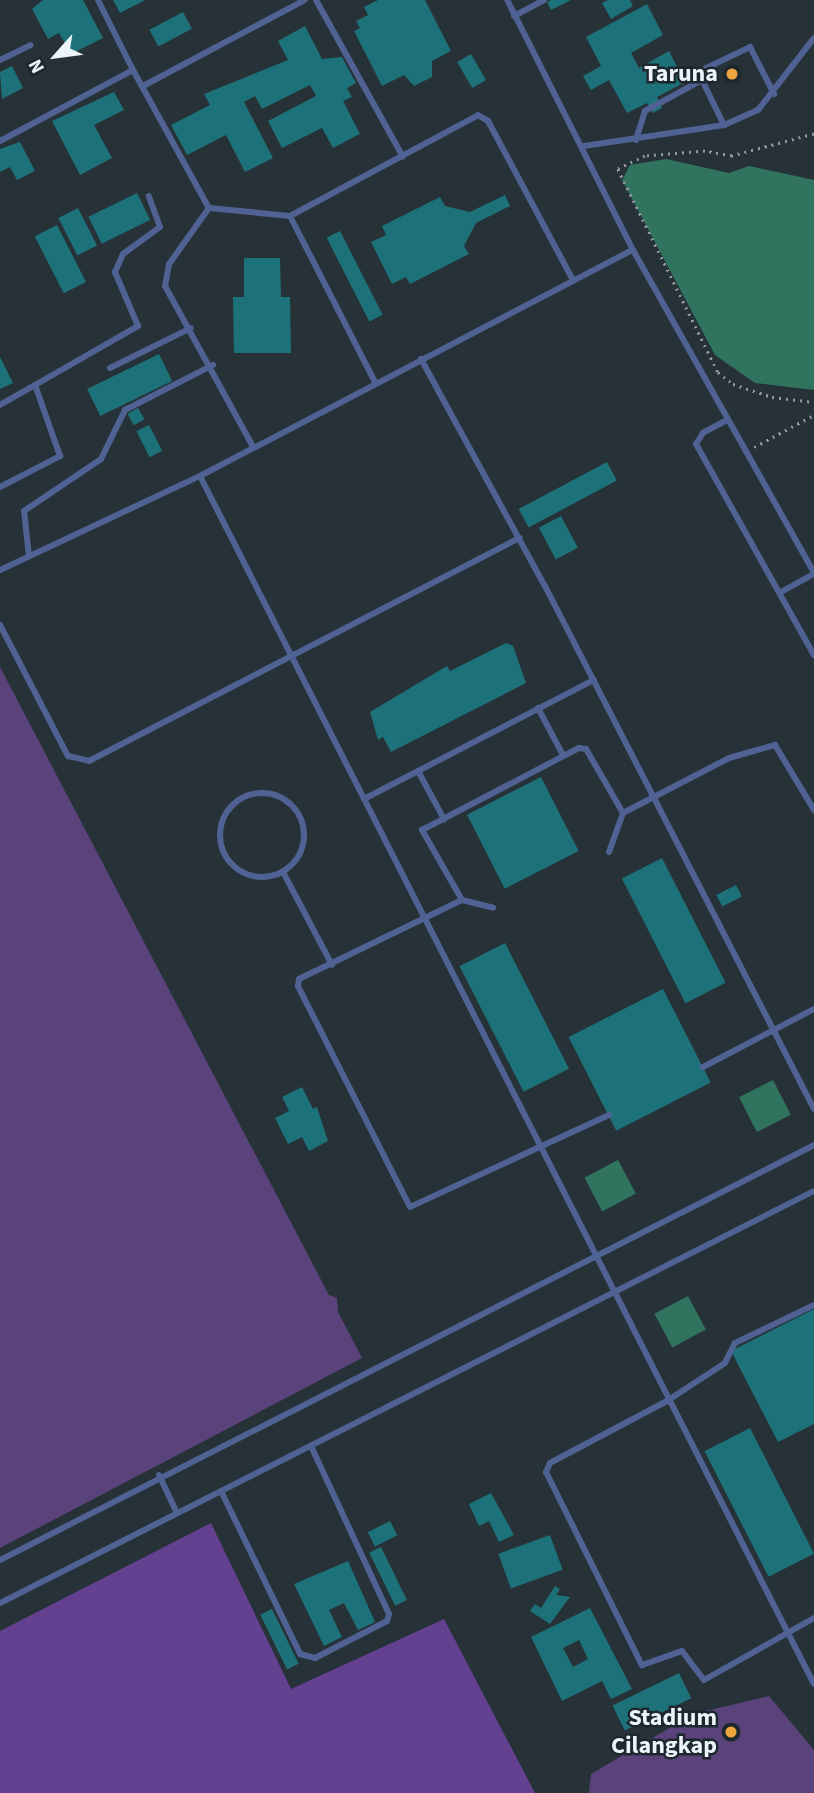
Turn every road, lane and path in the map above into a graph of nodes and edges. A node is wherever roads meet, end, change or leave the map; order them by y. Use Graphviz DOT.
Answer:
graph roads {
  1 [pos="98,0"];
  2 [pos="305,0"];
  3 [pos="316,0"];
  4 [pos="507,0"];
  5 [pos="544,0"];
  6 [pos="514,16"];
  7 [pos="814,38"];
  8 [pos="31,45"];
  9 [pos="0,60"];
  10 [pos="133,70"];
  11 [pos="702,80"];
  12 [pos="143,86"];
  13 [pos="774,94"];
  14 [pos="724,125"];
  15 [pos="814,134"];
  16 [pos="636,140"];
  17 [pos="0,141"];
  18 [pos="584,146"];
  19 [pos="402,157"];
  20 [pos="149,195"];
  21 [pos="209,208"];
  22 [pos="290,216"];
  23 [pos="633,250"];
  24 [pos="573,280"];
  25 [pos="191,328"];
  26 [pos="421,359"];
  27 [pos="213,365"];
  28 [pos="110,368"];
  29 [pos="375,382"];
  30 [pos="35,385"];
  31 [pos="814,402"];
  32 [pos="0,405"];
  33 [pos="814,415"];
  34 [pos="727,420"];
  35 [pos="253,447"];
  36 [pos="745,452"];
  37 [pos="200,477"];
  38 [pos="0,487"];
  39 [pos="520,538"];
  40 [pos="29,556"];
  41 [pos="0,570"];
  42 [pos="814,573"];
  43 [pos="781,592"];
  44 [pos="0,625"];
  45 [pos="814,655"];
  46 [pos="291,657"];
  47 [pos="594,680"];
  48 [pos="538,708"];
  49 [pos="563,755"];
  50 [pos="418,771"];
  51 [pos="655,797"];
  52 [pos="364,799"];
  53 [pos="814,810"];
  54 [pos="623,813"];
  55 [pos="444,819"];
  56 [pos="609,852"];
  57 [pos="283,872"];
  58 [pos="461,900"];
  59 [pos="493,908"];
  60 [pos="425,919"];
  61 [pos="332,965"];
  62 [pos="814,1009"];
  63 [pos="775,1030"];
  64 [pos="703,1067"];
  65 [pos="814,1109"];
  66 [pos="609,1115"];
  67 [pos="814,1145"];
  68 [pos="541,1149"];
  69 [pos="814,1191"];
  70 [pos="598,1256"];
  71 [pos="618,1292"];
  72 [pos="814,1305"];
  73 [pos="667,1401"];
  74 [pos="311,1446"];
  75 [pos="159,1475"];
  76 [pos="221,1491"];
  77 [pos="177,1513"];
  78 [pos="0,1560"];
  79 [pos="0,1603"];
  80 [pos="814,1618"];
  81 [pos="788,1635"];
  82 [pos="814,1684"];
  1 -- 10 [label="lane"];
  2 -- 12 [label="lane"];
  3 -- 19 [label="lane"];
  4 -- 6 [label="lane"];
  5 -- 6 [label="lane"];
  6 -- 18 [label="lane"];
  7 -- 13 [label="lane"];
  8 -- 9 [label="lane"];
  10 -- 12 [label="lane"];
  10 -- 17 [label="lane"];
  11 -- 13 [label="lane"];
  11 -- 14 [label="lane"];
  11 -- 16 [label="lane"];
  12 -- 21 [label="lane"];
  13 -- 14 [label="lane"];
  14 -- 16 [label="lane"];
  15 -- 31 [label="path"];
  16 -- 18 [label="lane"];
  18 -- 23 [label="lane"];
  19 -- 22 [label="lane"];
  19 -- 24 [label="lane"];
  20 -- 30 [label="lane"];
  21 -- 22 [label="lane"];
  21 -- 25 [label="lane"];
  22 -- 29 [label="lane"];
  23 -- 24 [label="lane"];
  23 -- 34 [label="lane"];
  24 -- 26 [label="lane"];
  25 -- 27 [label="lane"];
  25 -- 28 [label="lane"];
  26 -- 29 [label="lane"];
  26 -- 39 [label="lane"];
  27 -- 35 [label="lane"];
  27 -- 40 [label="lane"];
  29 -- 35 [label="lane"];
  30 -- 32 [label="lane"];
  30 -- 38 [label="lane"];
  33 -- 36 [label="path"];
  34 -- 36 [label="lane"];
  34 -- 43 [label="lane"];
  35 -- 37 [label="lane"];
  36 -- 42 [label="lane"];
  37 -- 40 [label="lane"];
  37 -- 46 [label="lane"];
  39 -- 46 [label="lane"];
  39 -- 47 [label="lane"];
  40 -- 41 [label="lane"];
  42 -- 43 [label="lane"];
  43 -- 45 [label="lane"];
  44 -- 46 [label="lane"];
  46 -- 52 [label="lane"];
  47 -- 48 [label="lane"];
  47 -- 51 [label="lane"];
  48 -- 49 [label="lane"];
  48 -- 50 [label="lane"];
  49 -- 54 [label="lane"];
  49 -- 55 [label="lane"];
  50 -- 52 [label="lane"];
  50 -- 55 [label="lane"];
  51 -- 53 [label="lane"];
  51 -- 54 [label="lane"];
  51 -- 63 [label="lane"];
  52 -- 60 [label="lane"];
  54 -- 56 [label="lane"];
  55 -- 58 [label="lane"];
  57 -- 57 [label="lane"];
  57 -- 61 [label="lane"];
  58 -- 59 [label="lane"];
  58 -- 60 [label="lane"];
  60 -- 61 [label="lane"];
  60 -- 68 [label="lane"];
  61 -- 68 [label="lane"];
  62 -- 63 [label="lane"];
  63 -- 64 [label="lane"];
  63 -- 65 [label="lane"];
  66 -- 68 [label="lane"];
  67 -- 70 [label="lane"];
  68 -- 70 [label="lane"];
  69 -- 71 [label="lane"];
  70 -- 71 [label="lane"];
  70 -- 75 [label="lane"];
  71 -- 73 [label="lane"];
  71 -- 74 [label="lane"];
  72 -- 73 [label="lane"];
  73 -- 81 [label="lane"];
  73 -- 81 [label="lane"];
  74 -- 76 [label="lane"];
  74 -- 76 [label="lane"];
  75 -- 77 [label="lane"];
  75 -- 78 [label="lane"];
  76 -- 77 [label="lane"];
  77 -- 79 [label="lane"];
  80 -- 81 [label="lane"];
  81 -- 82 [label="lane"];
}
